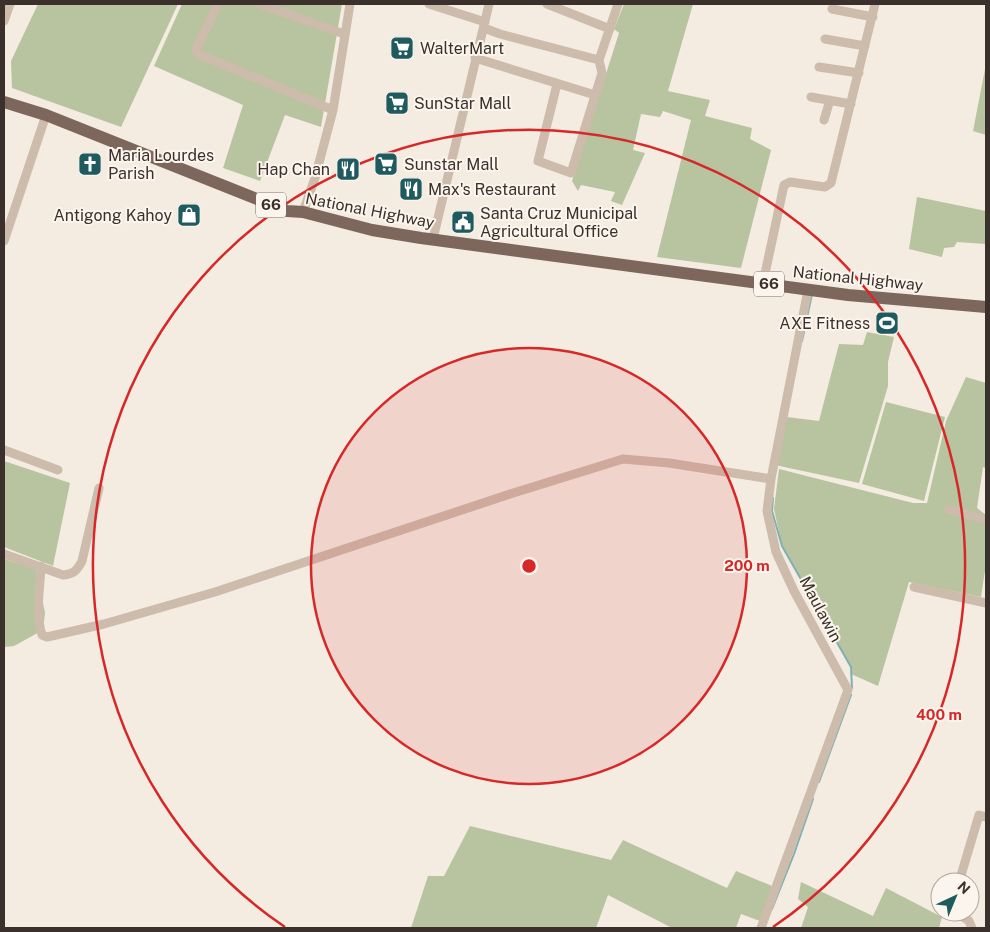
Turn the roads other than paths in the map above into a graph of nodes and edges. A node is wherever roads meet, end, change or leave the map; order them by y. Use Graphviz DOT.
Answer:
graph roads {
  1 [pos="10,4"];
  2 [pos="218,4"];
  3 [pos="260,4"];
  4 [pos="350,4"];
  5 [pos="429,4"];
  6 [pos="489,4"];
  7 [pos="546,4"];
  8 [pos="618,4"];
  9 [pos="875,4"];
  10 [pos="832,9"];
  11 [pos="872,17"];
  12 [pos="4,21"];
  13 [pos="485,25"];
  14 [pos="610,29"];
  15 [pos="344,34"];
  16 [pos="825,38"];
  17 [pos="865,46"];
  18 [pos="476,58"];
  19 [pos="599,60"];
  20 [pos="818,68"];
  21 [pos="859,73"];
  22 [pos="557,84"];
  23 [pos="595,95"];
  24 [pos="810,97"];
  25 [pos="830,100"];
  26 [pos="4,102"];
  27 [pos="851,104"];
  28 [pos="333,110"];
  29 [pos="46,115"];
  30 [pos="824,120"];
  31 [pos="303,212"];
  32 [pos="433,239"];
  33 [pos="4,241"];
  34 [pos="763,284"];
  35 [pos="808,290"];
  36 [pos="986,306"];
  37 [pos="4,450"];
  38 [pos="58,470"];
  39 [pos="771,479"];
  40 [pos="99,488"];
  41 [pos="948,509"];
  42 [pos="986,520"];
  43 [pos="4,554"];
  44 [pos="41,566"];
  45 [pos="914,587"];
  46 [pos="986,603"];
  47 [pos="986,816"];
  48 [pos="962,872"];
  49 [pos="761,928"];
  1 -- 12 [label="street"];
  2 -- 28 [label="street"];
  3 -- 15 [label="street"];
  4 -- 15 [label="street"];
  5 -- 13 [label="street"];
  6 -- 13 [label="street"];
  7 -- 14 [label="street"];
  8 -- 14 [label="street"];
  9 -- 11 [label="street"];
  10 -- 11 [label="street"];
  11 -- 17 [label="street"];
  13 -- 18 [label="street"];
  13 -- 19 [label="street"];
  14 -- 19 [label="street"];
  15 -- 28 [label="street"];
  16 -- 17 [label="street"];
  17 -- 21 [label="street"];
  18 -- 22 [label="street"];
  18 -- 32 [label="street"];
  19 -- 23 [label="street"];
  20 -- 21 [label="street"];
  21 -- 27 [label="street"];
  22 -- 23 [label="street"];
  22 -- 23 [label="street"];
  24 -- 25 [label="street"];
  25 -- 27 [label="street"];
  25 -- 30 [label="street"];
  26 -- 29 [label="main road, National Highway / 66"];
  27 -- 34 [label="street"];
  28 -- 31 [label="street"];
  29 -- 31 [label="main road, National Highway / 66"];
  29 -- 33 [label="street"];
  31 -- 32 [label="main road, National Highway / 66"];
  32 -- 34 [label="main road, National Highway / 66"];
  34 -- 35 [label="main road, National Highway / 66"];
  35 -- 36 [label="main road, National Highway / 66"];
  35 -- 39 [label="street, Maulawin"];
  37 -- 38 [label="street"];
  39 -- 44 [label="street"];
  39 -- 49 [label="street, Maulawin"];
  40 -- 44 [label="street"];
  41 -- 42 [label="street"];
  43 -- 44 [label="street"];
  45 -- 46 [label="street"];
  47 -- 48 [label="street"];
}
